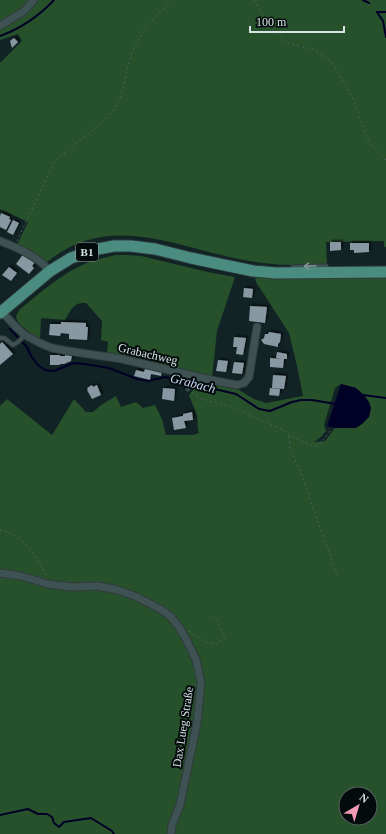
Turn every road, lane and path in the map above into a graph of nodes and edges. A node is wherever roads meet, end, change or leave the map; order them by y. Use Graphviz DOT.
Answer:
graph roads {
  1 [pos="34,0"];
  2 [pos="172,0"];
  3 [pos="254,0"];
  4 [pos="0,26"];
  5 [pos="386,160"];
  6 [pos="0,241"];
  7 [pos="14,247"];
  8 [pos="50,271"];
  9 [pos="386,272"];
  10 [pos="1,312"];
  11 [pos="257,327"];
  12 [pos="24,336"];
  13 [pos="0,338"];
  14 [pos="189,377"];
  15 [pos="188,387"];
  16 [pos="331,430"];
  17 [pos="289,435"];
  18 [pos="0,530"];
  19 [pos="0,573"];
  20 [pos="337,576"];
  21 [pos="53,584"];
  22 [pos="211,614"];
  23 [pos="179,627"];
  24 [pos="171,834"];
  1 -- 4 [label="street"];
  2 -- 7 [label="path"];
  3 -- 5 [label="path"];
  6 -- 7 [label="street"];
  7 -- 8 [label="street"];
  8 -- 9 [label="main road, B1"];
  8 -- 10 [label="main road, B1"];
  10 -- 12 [label="street, Grabachweg"];
  11 -- 14 [label="street, Grabachweg"];
  12 -- 13 [label="lane"];
  12 -- 14 [label="street, Grabachweg"];
  14 -- 15 [label="lane"];
  15 -- 17 [label="path"];
  16 -- 17 [label="path"];
  17 -- 20 [label="path"];
  18 -- 21 [label="path"];
  19 -- 21 [label="street, Dax Lueg Straße"];
  21 -- 23 [label="street, Dax Lueg Straße"];
  22 -- 23 [label="path"];
  23 -- 24 [label="street, Dax Lueg Straße"];
}
